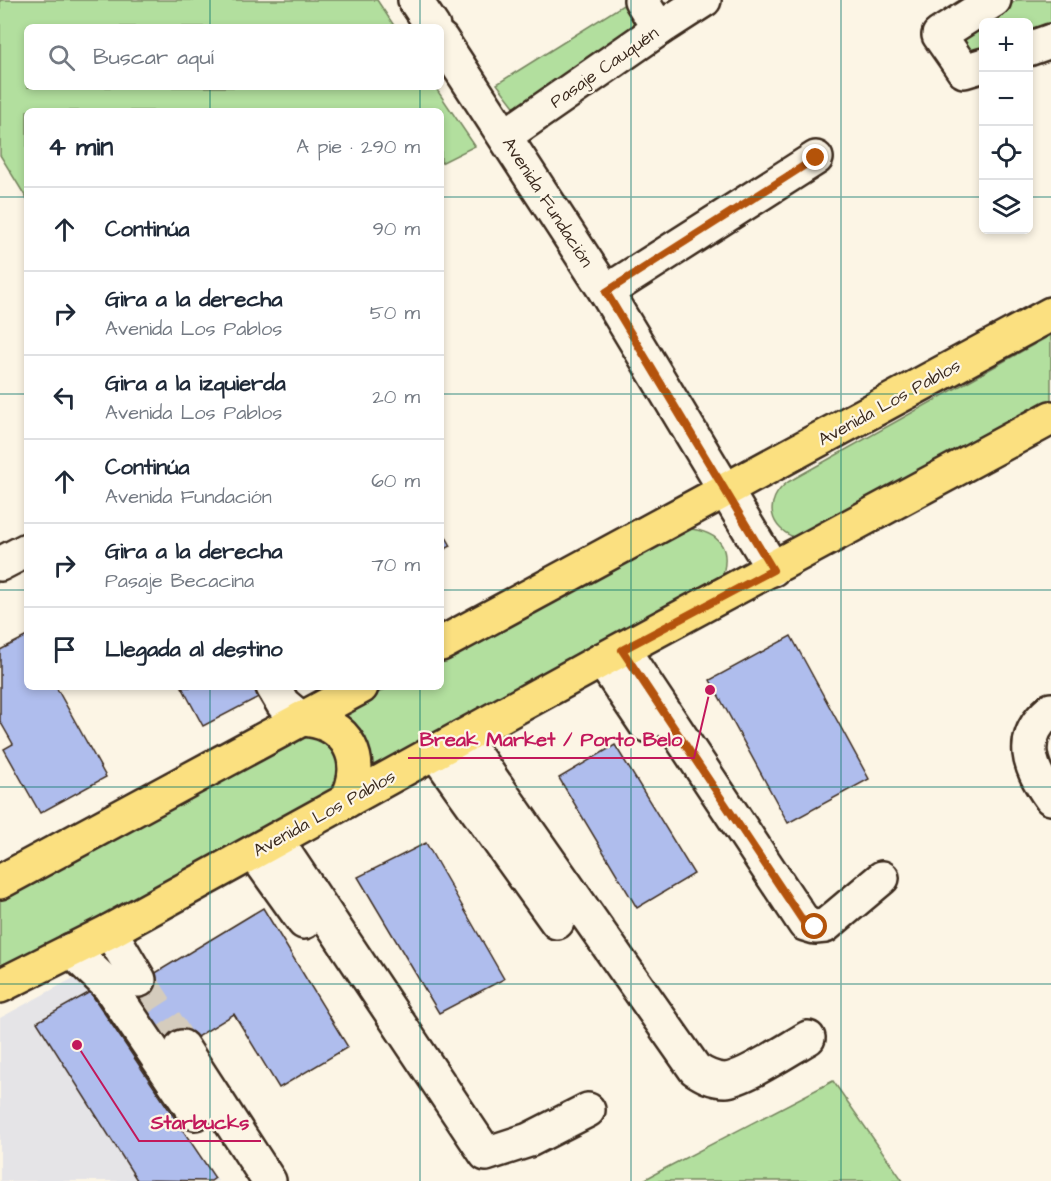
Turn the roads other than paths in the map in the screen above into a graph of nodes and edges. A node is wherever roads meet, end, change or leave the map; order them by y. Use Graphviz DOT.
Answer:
graph roads {
  1 [pos="416,0"];
  2 [pos="641,0"];
  3 [pos="704,0"];
  4 [pos="994,0"];
  5 [pos="431,24"];
  6 [pos="659,28"];
  7 [pos="1051,41"];
  8 [pos="444,44"];
  9 [pos="1033,48"];
  10 [pos="979,66"];
  11 [pos="505,136"];
  12 [pos="816,158"];
  13 [pos="606,292"];
  14 [pos="1051,314"];
  15 [pos="1051,418"];
  16 [pos="726,490"];
  17 [pos="24,551"];
  18 [pos="0,564"];
  19 [pos="773,570"];
  20 [pos="444,642"];
  21 [pos="612,655"];
  22 [pos="275,690"];
  23 [pos="355,690"];
  24 [pos="1051,710"];
  25 [pos="301,719"];
  26 [pos="646,725"];
  27 [pos="448,745"];
  28 [pos="1051,798"];
  29 [pos="346,801"];
  30 [pos="265,846"];
  31 [pos="882,878"];
  32 [pos="0,882"];
  33 [pos="557,922"];
  34 [pos="110,931"];
  35 [pos="71,950"];
  36 [pos="327,956"];
  37 [pos="138,980"];
  38 [pos="0,986"];
  39 [pos="808,1038"];
  40 [pos="182,1047"];
  41 [pos="588,1110"];
  42 [pos="195,1113"];
  43 [pos="269,1181"];
  1 -- 5 [label="street"];
  2 -- 6 [label="street"];
  3 -- 6 [label="street, Pasaje Cauquén"];
  4 -- 10 [label="street"];
  6 -- 11 [label="street, Pasaje Cauquén"];
  7 -- 9 [label="street"];
  8 -- 11 [label="street, Avenida Fundación"];
  11 -- 13 [label="street, Avenida Fundación"];
  12 -- 13 [label="street"];
  13 -- 16 [label="street, Avenida Fundación"];
  14 -- 16 [label="main road, Avenida Los Pablos"];
  15 -- 19 [label="main road, Avenida Los Pablos"];
  16 -- 19 [label="street"];
  16 -- 20 [label="main road, Avenida Los Pablos"];
  17 -- 18 [label="street"];
  19 -- 21 [label="main road, Avenida Los Pablos"];
  21 -- 26 [label="street"];
  21 -- 27 [label="main road, Avenida Los Pablos"];
  21 -- 31 [label="street"];
  22 -- 25 [label="street"];
  23 -- 25 [label="main road"];
  24 -- 28 [label="street"];
  25 -- 29 [label="main road"];
  25 -- 32 [label="main road"];
  27 -- 29 [label="main road, Avenida Los Pablos"];
  27 -- 33 [label="street"];
  27 -- 39 [label="street"];
  29 -- 30 [label="main road, Avenida Los Pablos"];
  30 -- 34 [label="main road, Avenida Los Pablos"];
  30 -- 36 [label="street"];
  30 -- 41 [label="street"];
  34 -- 35 [label="main road, Avenida Los Pablos"];
  34 -- 37 [label="street"];
  35 -- 38 [label="main road, Avenida Los Pablos"];
  35 -- 42 [label="street"];
  40 -- 43 [label="street"];
}
